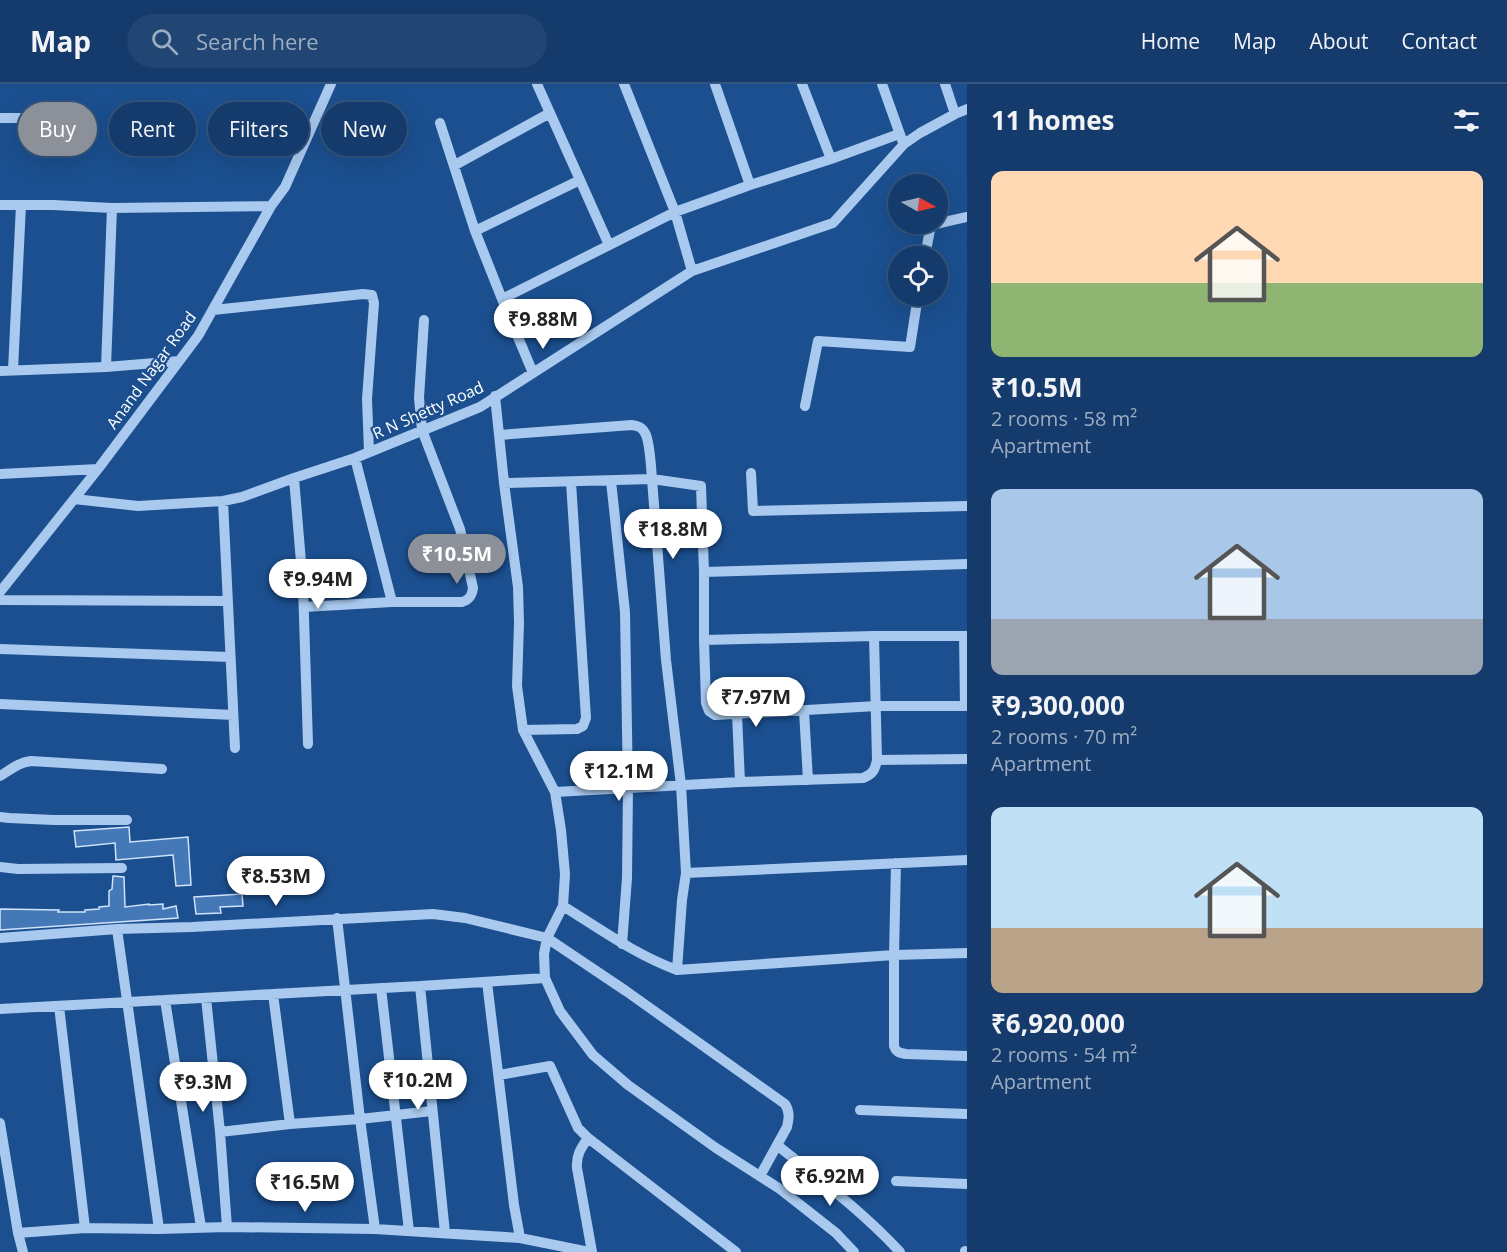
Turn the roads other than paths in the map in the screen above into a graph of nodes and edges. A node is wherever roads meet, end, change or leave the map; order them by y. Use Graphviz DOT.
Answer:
graph roads {
  1 [pos="331,84"];
  2 [pos="537,84"];
  3 [pos="624,84"];
  4 [pos="715,84"];
  5 [pos="802,84"];
  6 [pos="882,84"];
  7 [pos="945,84"];
  8 [pos="967,110"];
  9 [pos="550,113"];
  10 [pos="955,114"];
  11 [pos="0,118"];
  12 [pos="18,118"];
  13 [pos="440,123"];
  14 [pos="902,139"];
  15 [pos="831,159"];
  16 [pos="454,165"];
  17 [pos="580,180"];
  18 [pos="750,185"];
  19 [pos="0,205"];
  20 [pos="21,205"];
  21 [pos="271,206"];
  22 [pos="112,208"];
  23 [pos="675,212"];
  24 [pos="967,217"];
  25 [pos="476,231"];
  26 [pos="609,245"];
  27 [pos="927,246"];
  28 [pos="692,271"];
  29 [pos="502,300"];
  30 [pos="916,306"];
  31 [pos="213,310"];
  32 [pos="424,320"];
  33 [pos="179,361"];
  34 [pos="106,366"];
  35 [pos="13,370"];
  36 [pos="0,371"];
  37 [pos="533,373"];
  38 [pos="495,396"];
  39 [pos="805,406"];
  40 [pos="422,430"];
  41 [pos="499,435"];
  42 [pos="369,452"];
  43 [pos="356,458"];
  44 [pos="98,469"];
  45 [pos="752,473"];
  46 [pos="0,474"];
  47 [pos="294,478"];
  48 [pos="652,479"];
  49 [pos="611,481"];
  50 [pos="571,482"];
  51 [pos="504,483"];
  52 [pos="74,499"];
  53 [pos="223,501"];
  54 [pos="967,506"];
  55 [pos="967,564"];
  56 [pos="704,572"];
  57 [pos="0,592"];
  58 [pos="0,600"];
  59 [pos="228,601"];
  60 [pos="392,602"];
  61 [pos="304,607"];
  62 [pos="874,636"];
  63 [pos="966,636"];
  64 [pos="704,640"];
  65 [pos="0,649"];
  66 [pos="231,657"];
  67 [pos="0,704"];
  68 [pos="877,706"];
  69 [pos="966,706"];
  70 [pos="804,711"];
  71 [pos="737,714"];
  72 [pos="233,715"];
  73 [pos="523,730"];
  74 [pos="308,744"];
  75 [pos="235,748"];
  76 [pos="967,759"];
  77 [pos="877,760"];
  78 [pos="162,769"];
  79 [pos="0,776"];
  80 [pos="808,780"];
  81 [pos="740,782"];
  82 [pos="681,785"];
  83 [pos="628,788"];
  84 [pos="555,792"];
  85 [pos="0,817"];
  86 [pos="127,820"];
  87 [pos="967,860"];
  88 [pos="896,863"];
  89 [pos="0,867"];
  90 [pos="122,868"];
  91 [pos="686,873"];
  92 [pos="562,909"];
  93 [pos="337,918"];
  94 [pos="117,929"];
  95 [pos="550,934"];
  96 [pos="0,938"];
  97 [pos="622,944"];
  98 [pos="967,953"];
  99 [pos="894,955"];
  100 [pos="676,970"];
  101 [pos="545,978"];
  102 [pos="487,982"];
  103 [pos="420,986"];
  104 [pos="381,988"];
  105 [pos="344,990"];
  106 [pos="273,994"];
  107 [pos="206,998"];
  108 [pos="165,1000"];
  109 [pos="127,1002"];
  110 [pos="59,1006"];
  111 [pos="0,1009"];
  112 [pos="967,1056"];
  113 [pos="499,1075"];
  114 [pos="860,1110"];
  115 [pos="432,1111"];
  116 [pos="967,1114"];
  117 [pos="396,1115"];
  118 [pos="360,1119"];
  119 [pos="0,1124"];
  120 [pos="290,1124"];
  121 [pos="220,1132"];
  122 [pos="588,1138"];
  123 [pos="777,1145"];
  124 [pos="760,1176"];
  125 [pos="896,1181"];
  126 [pos="967,1184"];
  127 [pos="201,1227"];
  128 [pos="227,1227"];
  129 [pos="86,1228"];
  130 [pos="159,1229"];
  131 [pos="375,1229"];
  132 [pos="409,1231"];
  133 [pos="18,1233"];
  134 [pos="445,1233"];
  135 [pos="520,1238"];
  136 [pos="23,1252"];
  137 [pos="591,1252"];
  138 [pos="736,1252"];
  139 [pos="854,1252"];
  140 [pos="900,1252"];
  1 -- 21 [label="street, Anand Nagar Road"];
  2 -- 9 [label="street"];
  3 -- 23 [label="street"];
  4 -- 18 [label="street"];
  5 -- 15 [label="street"];
  6 -- 14 [label="street"];
  7 -- 10 [label="street"];
  8 -- 10 [label="street, R N Shetty Road"];
  9 -- 16 [label="street"];
  9 -- 17 [label="street"];
  10 -- 14 [label="street, R N Shetty Road"];
  11 -- 12 [label="street"];
  13 -- 16 [label="street"];
  14 -- 15 [label="street"];
  14 -- 28 [label="street, R N Shetty Road"];
  15 -- 18 [label="street"];
  16 -- 25 [label="street"];
  17 -- 25 [label="street"];
  17 -- 26 [label="street"];
  18 -- 23 [label="street"];
  19 -- 20 [label="street"];
  20 -- 22 [label="street"];
  20 -- 35 [label="street"];
  21 -- 22 [label="street"];
  21 -- 31 [label="street, Anand Nagar Road"];
  22 -- 34 [label="street"];
  23 -- 26 [label="street"];
  23 -- 28 [label="street"];
  24 -- 27 [label="street"];
  25 -- 29 [label="street"];
  26 -- 29 [label="street"];
  28 -- 37 [label="street, R N Shetty Road"];
  29 -- 37 [label="street"];
  30 -- 39 [label="street"];
  31 -- 33 [label="street, Anand Nagar Road"];
  31 -- 42 [label="street"];
  32 -- 40 [label="street"];
  33 -- 34 [label="street"];
  33 -- 44 [label="street, Anand Nagar Road"];
  34 -- 35 [label="street"];
  35 -- 36 [label="street"];
  37 -- 38 [label="street, R N Shetty Road"];
  38 -- 40 [label="street, R N Shetty Road"];
  38 -- 41 [label="street"];
  40 -- 42 [label="street, R N Shetty Road"];
  40 -- 60 [label="street"];
  41 -- 48 [label="street"];
  41 -- 51 [label="street"];
  42 -- 43 [label="street, R N Shetty Road"];
  43 -- 47 [label="street, R N Shetty Road"];
  43 -- 60 [label="street"];
  44 -- 46 [label="street"];
  44 -- 52 [label="street, Anand Nagar Road"];
  45 -- 54 [label="street"];
  47 -- 53 [label="street, R N Shetty Road"];
  47 -- 61 [label="street"];
  48 -- 49 [label="street"];
  48 -- 56 [label="street"];
  48 -- 82 [label="street"];
  49 -- 50 [label="street"];
  49 -- 83 [label="street"];
  50 -- 51 [label="street"];
  50 -- 73 [label="street"];
  51 -- 73 [label="street"];
  52 -- 53 [label="street, R N Shetty Road"];
  52 -- 57 [label="street, Anand Nagar Road"];
  53 -- 59 [label="street"];
  55 -- 56 [label="street"];
  56 -- 64 [label="street"];
  58 -- 59 [label="street"];
  59 -- 66 [label="street"];
  60 -- 61 [label="street"];
  61 -- 74 [label="street"];
  62 -- 63 [label="street"];
  62 -- 64 [label="street"];
  62 -- 68 [label="street"];
  63 -- 69 [label="street"];
  64 -- 71 [label="street"];
  65 -- 66 [label="street"];
  66 -- 72 [label="street"];
  67 -- 72 [label="street"];
  68 -- 69 [label="street"];
  68 -- 70 [label="street"];
  68 -- 77 [label="street"];
  70 -- 71 [label="street"];
  70 -- 80 [label="street"];
  71 -- 81 [label="street"];
  72 -- 75 [label="street"];
  73 -- 84 [label="street"];
  76 -- 77 [label="street"];
  77 -- 80 [label="street"];
  78 -- 79 [label="street"];
  80 -- 81 [label="street"];
  81 -- 82 [label="street"];
  82 -- 83 [label="street"];
  82 -- 91 [label="street"];
  83 -- 84 [label="street"];
  83 -- 97 [label="street"];
  84 -- 92 [label="street"];
  85 -- 86 [label="street"];
  87 -- 88 [label="street"];
  88 -- 91 [label="street"];
  88 -- 99 [label="street"];
  89 -- 90 [label="street"];
  91 -- 100 [label="street"];
  92 -- 95 [label="street"];
  92 -- 97 [label="street"];
  93 -- 94 [label="street"];
  93 -- 95 [label="street"];
  93 -- 105 [label="street"];
  94 -- 96 [label="street"];
  94 -- 109 [label="street"];
  95 -- 101 [label="street"];
  95 -- 123 [label="street"];
  97 -- 100 [label="street"];
  98 -- 99 [label="street"];
  99 -- 100 [label="street"];
  99 -- 112 [label="street"];
  101 -- 102 [label="street"];
  101 -- 124 [label="street"];
  102 -- 103 [label="street"];
  102 -- 113 [label="street"];
  103 -- 104 [label="street"];
  103 -- 115 [label="street"];
  104 -- 105 [label="street"];
  104 -- 117 [label="street"];
  105 -- 106 [label="street"];
  105 -- 118 [label="street"];
  106 -- 107 [label="street"];
  106 -- 120 [label="street"];
  107 -- 108 [label="street"];
  107 -- 121 [label="street"];
  108 -- 109 [label="street"];
  108 -- 127 [label="street"];
  109 -- 110 [label="street"];
  109 -- 130 [label="street"];
  110 -- 111 [label="street"];
  110 -- 129 [label="street"];
  113 -- 122 [label="street"];
  113 -- 135 [label="street"];
  114 -- 116 [label="street"];
  115 -- 117 [label="street"];
  115 -- 134 [label="street"];
  117 -- 118 [label="street"];
  117 -- 132 [label="street"];
  118 -- 120 [label="street"];
  118 -- 131 [label="street"];
  119 -- 133 [label="street"];
  120 -- 121 [label="street"];
  121 -- 128 [label="street"];
  122 -- 137 [label="street"];
  122 -- 138 [label="street"];
  123 -- 124 [label="street"];
  123 -- 140 [label="street"];
  124 -- 139 [label="street"];
  125 -- 126 [label="street"];
  127 -- 128 [label="street"];
  127 -- 130 [label="street"];
  128 -- 131 [label="street"];
  129 -- 130 [label="street"];
  129 -- 133 [label="street"];
  131 -- 132 [label="street"];
  132 -- 134 [label="street"];
  133 -- 136 [label="street"];
  134 -- 135 [label="street"];
  135 -- 137 [label="street"];
}
